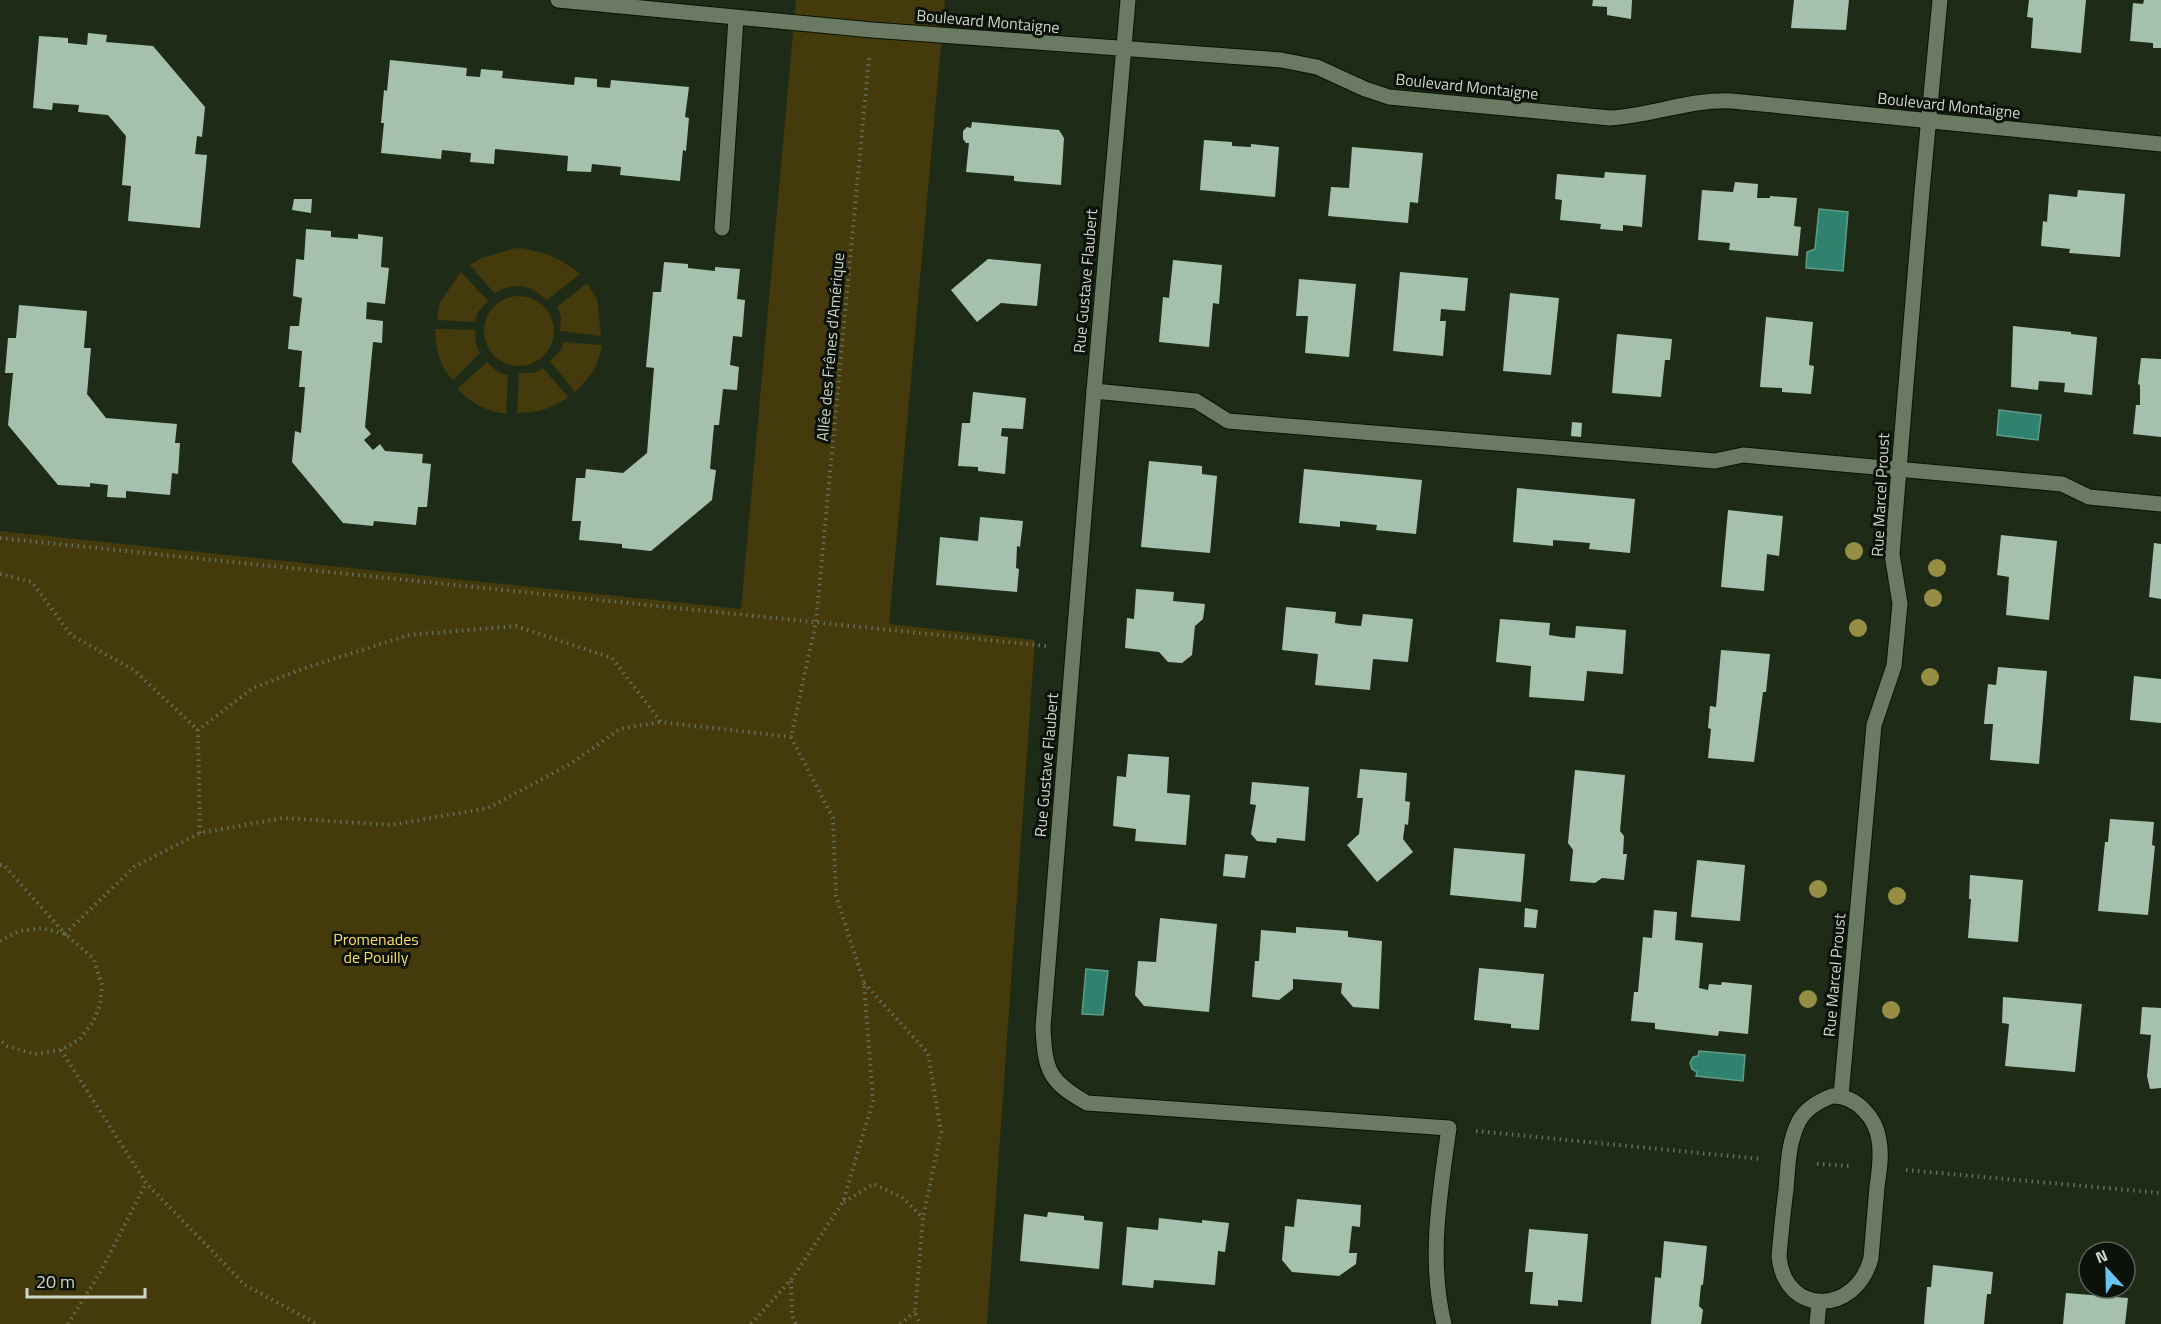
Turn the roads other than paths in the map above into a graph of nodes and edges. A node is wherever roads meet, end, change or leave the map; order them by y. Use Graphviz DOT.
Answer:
graph roads {
  1 [pos="558,0"];
  2 [pos="1128,0"];
  3 [pos="1940,0"];
  4 [pos="736,18"];
  5 [pos="1123,50"];
  6 [pos="1929,121"];
  7 [pos="2161,144"];
  8 [pos="722,228"];
  9 [pos="1094,391"];
  10 [pos="1898,469"];
  11 [pos="2161,504"];
  12 [pos="1841,1096"];
  13 [pos="1819,1303"];
  14 [pos="1444,1324"];
  15 [pos="1817,1324"];
  1 -- 4 [label="street, Boulevard Montaigne"];
  2 -- 5 [label="street, Rue Gustave Flaubert"];
  3 -- 6 [label="street, Rue Marcel Proust"];
  4 -- 5 [label="street, Boulevard Montaigne"];
  4 -- 8 [label="street"];
  5 -- 6 [label="street, Boulevard Montaigne"];
  5 -- 9 [label="street, Rue Gustave Flaubert"];
  6 -- 7 [label="street, Boulevard Montaigne"];
  6 -- 10 [label="street, Rue Marcel Proust"];
  9 -- 10 [label="street"];
  9 -- 14 [label="street, Rue Gustave Flaubert"];
  10 -- 11 [label="street"];
  10 -- 12 [label="street, Rue Marcel Proust"];
  12 -- 13 [label="street"];
  12 -- 13 [label="street"];
  13 -- 15 [label="street"];
}
